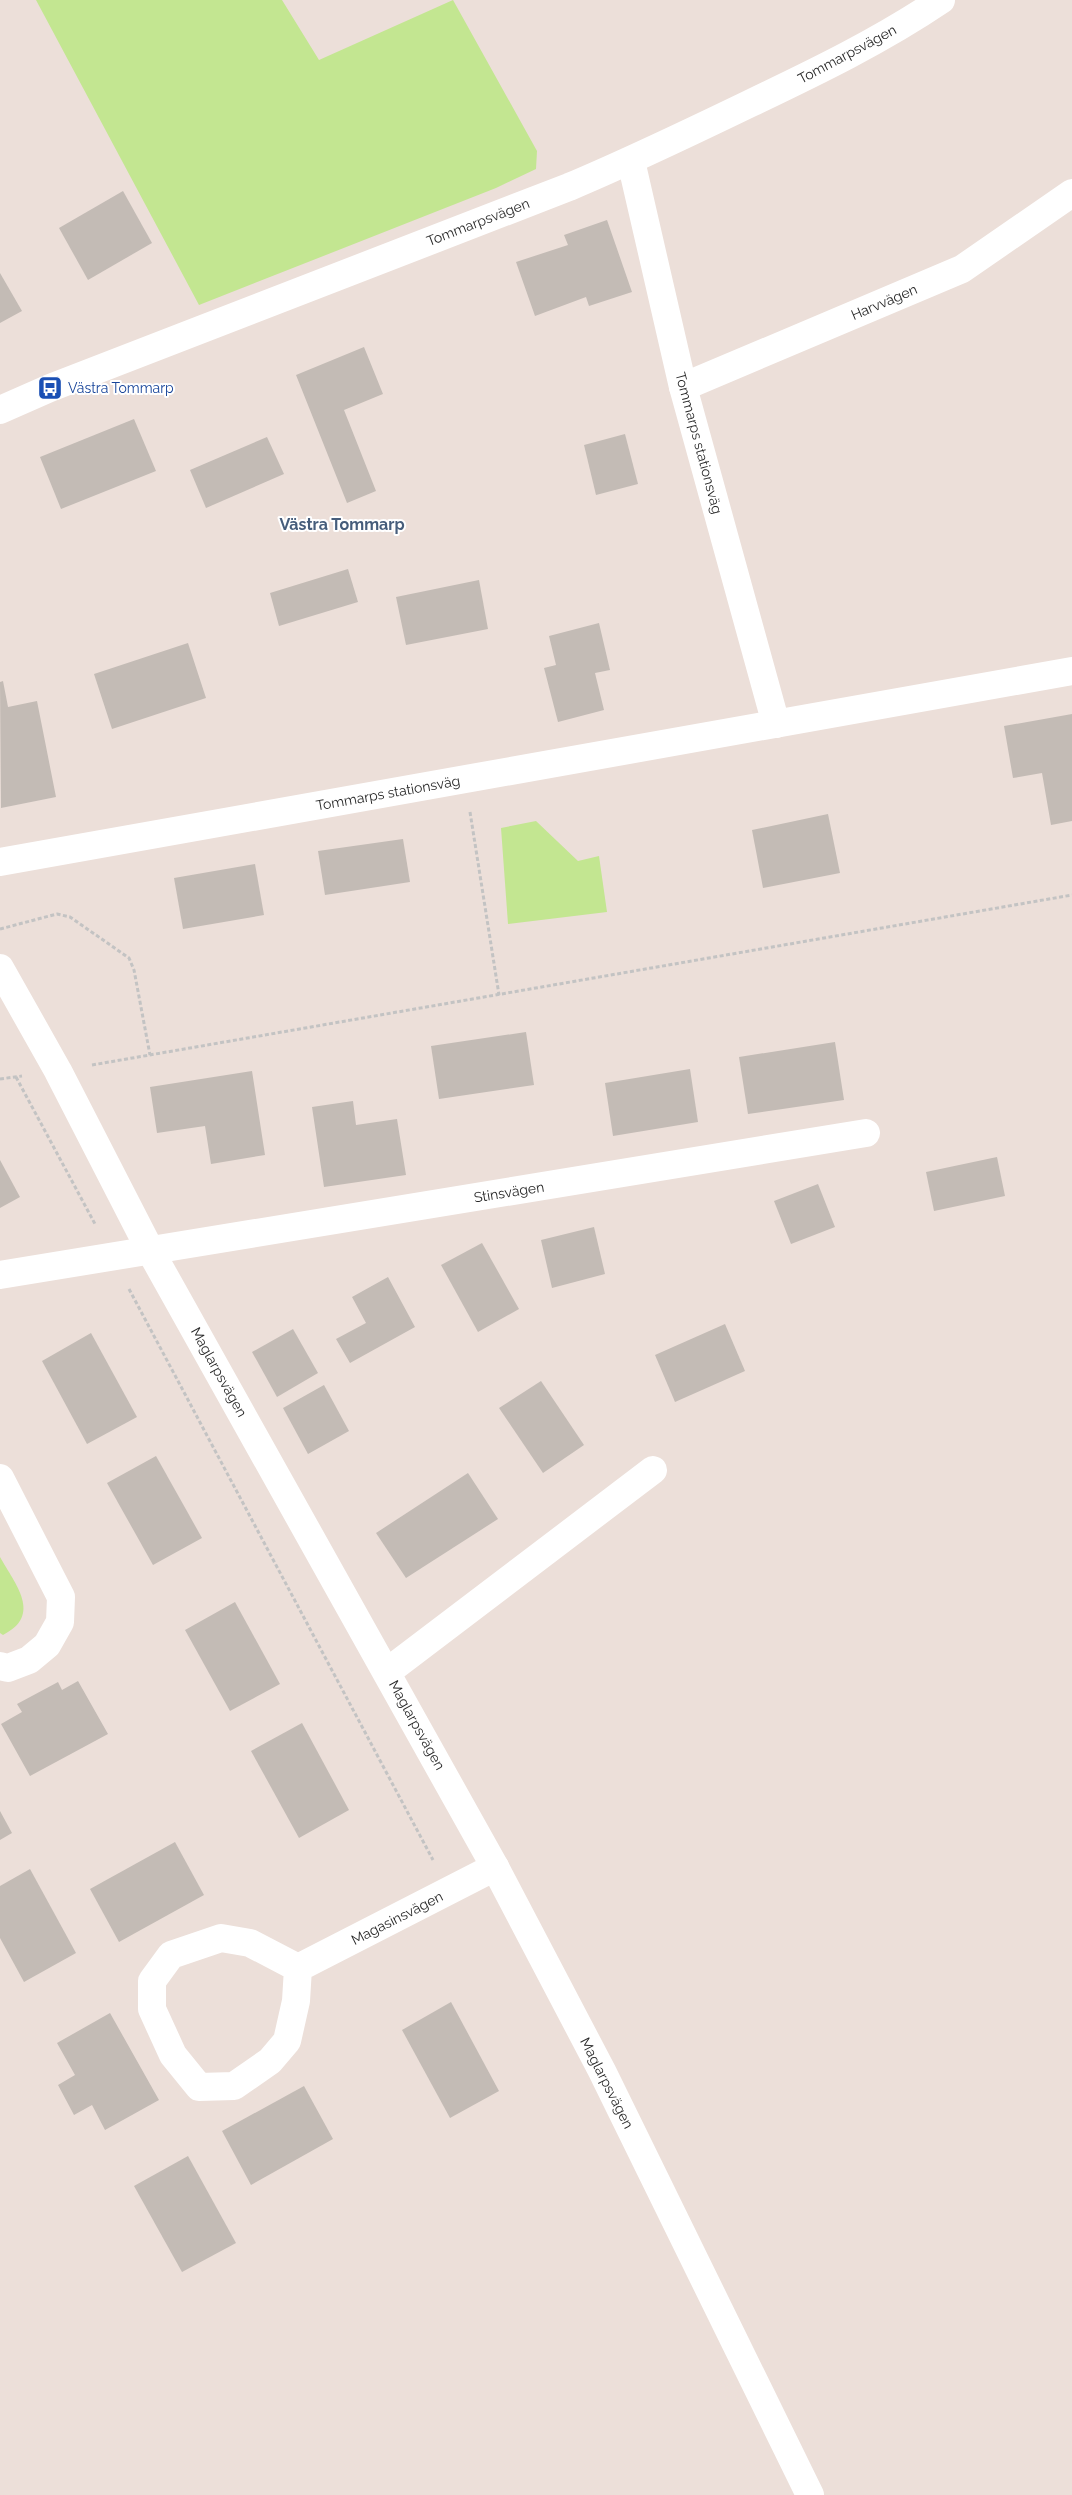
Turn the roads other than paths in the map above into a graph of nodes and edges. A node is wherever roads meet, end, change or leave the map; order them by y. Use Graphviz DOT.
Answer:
graph roads {
  1 [pos="941,0"];
  2 [pos="631,160"];
  3 [pos="1072,194"];
  4 [pos="683,387"];
  5 [pos="0,410"];
  6 [pos="1072,671"];
  7 [pos="776,724"];
  8 [pos="0,862"];
  9 [pos="0,968"];
  10 [pos="866,1133"];
  11 [pos="151,1252"];
  12 [pos="0,1275"];
  13 [pos="653,1470"];
  14 [pos="0,1478"];
  15 [pos="0,1666"];
  16 [pos="388,1672"];
  17 [pos="495,1867"];
  18 [pos="298,1968"];
  19 [pos="810,2495"];
  1 -- 2 [label="street, Tommarpsvägen"];
  2 -- 4 [label="street, Tommarps stationsväg"];
  2 -- 5 [label="street, Tommarpsvägen"];
  3 -- 4 [label="street, Harvvägen"];
  4 -- 7 [label="street, Tommarps stationsväg"];
  6 -- 7 [label="street, Tommarps stationsväg"];
  7 -- 8 [label="street, Tommarps stationsväg"];
  9 -- 11 [label="street, Maglarpsvägen"];
  10 -- 11 [label="street, Stinsvägen"];
  11 -- 12 [label="street, Stinsvägen"];
  11 -- 16 [label="street, Maglarpsvägen"];
  13 -- 16 [label="street"];
  14 -- 15 [label="street"];
  16 -- 17 [label="street, Maglarpsvägen"];
  17 -- 18 [label="street, Magasinsvägen"];
  17 -- 19 [label="street, Maglarpsvägen"];
  18 -- 18 [label="street"];
}
